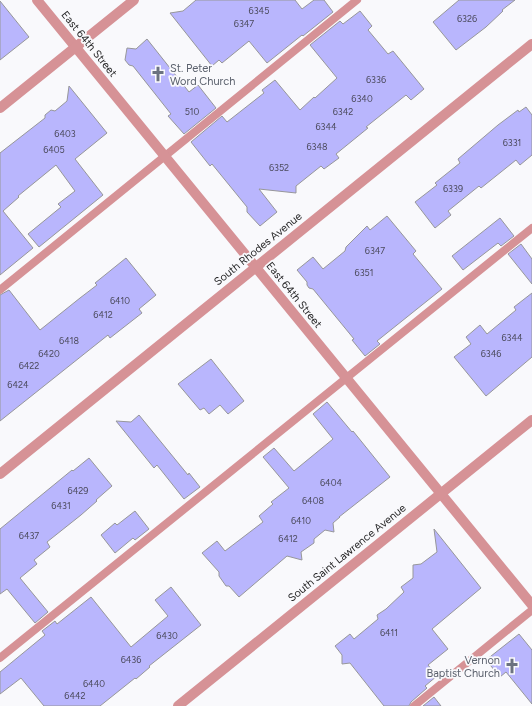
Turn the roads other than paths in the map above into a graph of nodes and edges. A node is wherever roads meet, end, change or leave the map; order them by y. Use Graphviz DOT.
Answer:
graph roads {
  1 [pos="37,0"];
  2 [pos="134,0"];
  3 [pos="357,0"];
  4 [pos="532,44"];
  5 [pos="76,47"];
  6 [pos="0,108"];
  7 [pos="165,157"];
  8 [pos="532,228"];
  9 [pos="256,267"];
  10 [pos="0,290"];
  11 [pos="346,378"];
  12 [pos="532,420"];
  13 [pos="0,474"];
  14 [pos="441,494"];
  15 [pos="532,605"];
  16 [pos="532,610"];
  17 [pos="0,658"];
  18 [pos="178,706"];
  19 [pos="414,706"];
  1 -- 5 [label="street, East 64th Street"];
  2 -- 5 [label="street"];
  3 -- 7 [label="lane"];
  4 -- 9 [label="street, South Rhodes Avenue"];
  5 -- 6 [label="street"];
  5 -- 7 [label="street, East 64th Street"];
  7 -- 9 [label="street, East 64th Street"];
  7 -- 10 [label="lane"];
  8 -- 11 [label="lane"];
  9 -- 11 [label="street, East 64th Street"];
  9 -- 13 [label="street, South Rhodes Avenue"];
  11 -- 14 [label="street, East 64th Street"];
  11 -- 17 [label="lane"];
  12 -- 14 [label="street, South Saint Lawrence Avenue"];
  14 -- 15 [label="street, East 64th Street"];
  14 -- 18 [label="street, South Saint Lawrence Avenue"];
  16 -- 19 [label="lane"];
}
